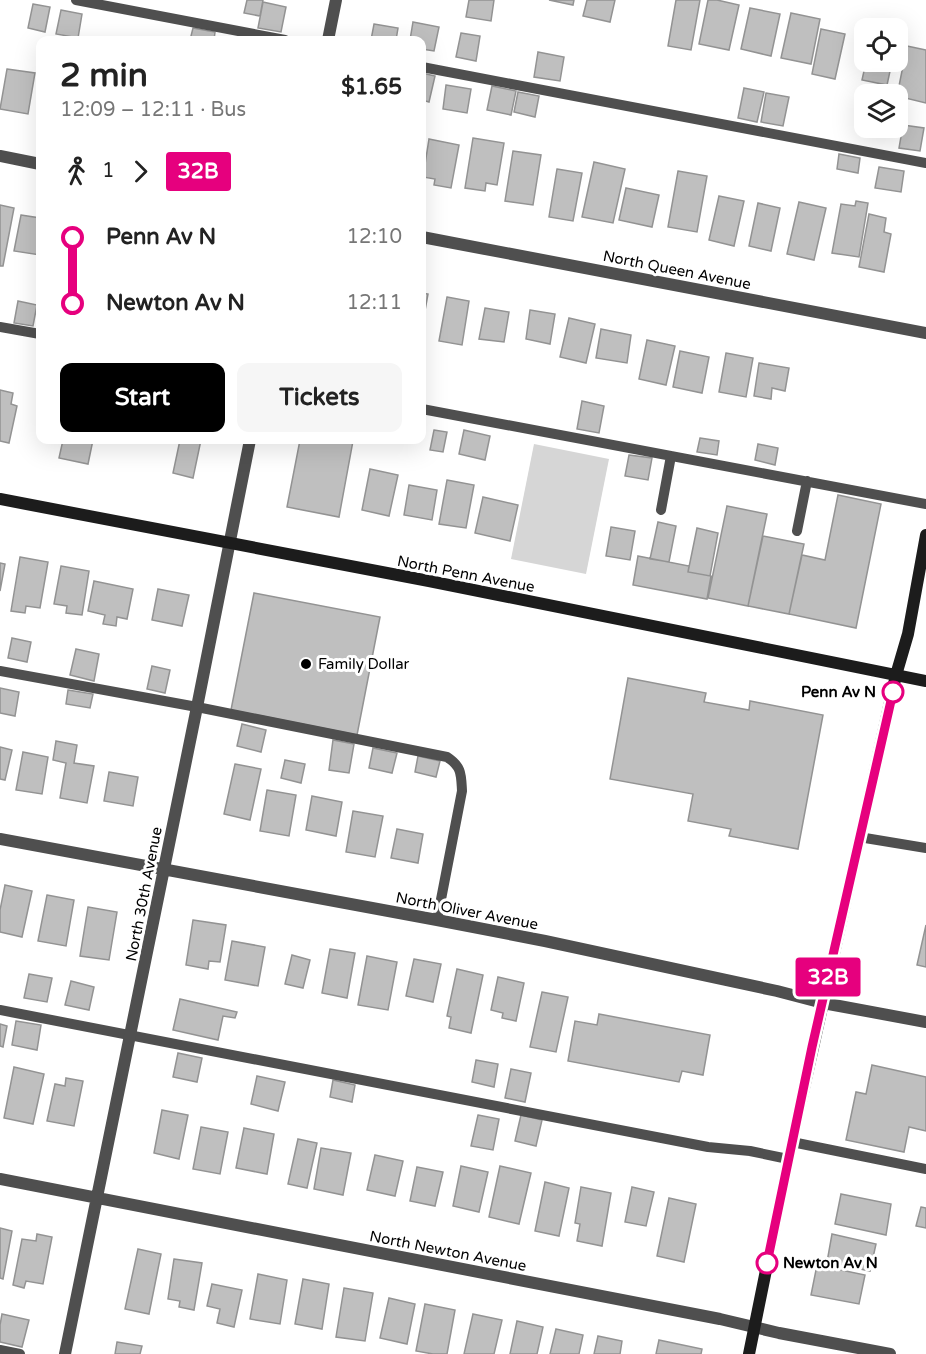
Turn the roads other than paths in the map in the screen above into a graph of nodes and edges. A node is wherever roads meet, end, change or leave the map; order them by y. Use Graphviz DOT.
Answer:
graph roads {
  1 [pos="76,0"];
  2 [pos="336,0"];
  3 [pos="264,36"];
  4 [pos="329,36"];
  5 [pos="426,68"];
  6 [pos="0,156"];
  7 [pos="36,163"];
  8 [pos="926,163"];
  9 [pos="426,238"];
  10 [pos="0,327"];
  11 [pos="36,333"];
  12 [pos="926,333"];
  13 [pos="426,410"];
  14 [pos="249,444"];
  15 [pos="672,456"];
  16 [pos="807,481"];
  17 [pos="0,499"];
  18 [pos="926,504"];
  19 [pos="661,510"];
  20 [pos="797,531"];
  21 [pos="926,535"];
  22 [pos="230,543"];
  23 [pos="0,671"];
  24 [pos="897,675"];
  25 [pos="926,681"];
  26 [pos="197,707"];
  27 [pos="859,837"];
  28 [pos="0,839"];
  29 [pos="926,848"];
  30 [pos="164,870"];
  31 [pos="436,920"];
  32 [pos="823,1003"];
  33 [pos="0,1010"];
  34 [pos="926,1022"];
  35 [pos="131,1035"];
  36 [pos="792,1142"];
  37 [pos="788,1159"];
  38 [pos="926,1169"];
  39 [pos="0,1179"];
  40 [pos="96,1198"];
  41 [pos="754,1327"];
  42 [pos="0,1350"];
  43 [pos="20,1354"];
  44 [pos="65,1354"];
  45 [pos="749,1354"];
  46 [pos="890,1354"];
  1 -- 3 [label="lane"];
  2 -- 4 [label="street"];
  5 -- 8 [label="lane"];
  6 -- 7 [label="street"];
  9 -- 12 [label="street, North Queen Avenue"];
  10 -- 11 [label="lane"];
  13 -- 15 [label="lane"];
  14 -- 22 [label="street, North 30th Avenue"];
  15 -- 16 [label="lane"];
  15 -- 19 [label="lane"];
  16 -- 18 [label="lane"];
  16 -- 20 [label="lane"];
  17 -- 22 [label="main road, North Penn Avenue"];
  21 -- 24 [label="main road"];
  22 -- 24 [label="main road, North Penn Avenue"];
  22 -- 26 [label="street, North 30th Avenue"];
  23 -- 26 [label="lane"];
  24 -- 25 [label="main road, North Penn Avenue"];
  24 -- 27 [label="main road"];
  26 -- 30 [label="street, North 30th Avenue"];
  26 -- 31 [label="lane"];
  27 -- 29 [label="lane"];
  27 -- 32 [label="main road"];
  28 -- 30 [label="street, North Oliver Avenue"];
  30 -- 31 [label="street, North Oliver Avenue"];
  30 -- 35 [label="street, North 30th Avenue"];
  31 -- 32 [label="street, North Oliver Avenue"];
  32 -- 34 [label="street, North Oliver Avenue"];
  32 -- 36 [label="main road"];
  33 -- 35 [label="lane"];
  35 -- 37 [label="lane"];
  35 -- 40 [label="street, North 30th Avenue"];
  36 -- 37 [label="main road"];
  36 -- 38 [label="lane"];
  37 -- 41 [label="main road"];
  39 -- 40 [label="street, North Newton Avenue"];
  40 -- 41 [label="street, North Newton Avenue"];
  40 -- 44 [label="street, North 30th Avenue"];
  41 -- 45 [label="main road"];
  41 -- 46 [label="street, North Newton Avenue"];
  42 -- 43 [label="lane"];
}
